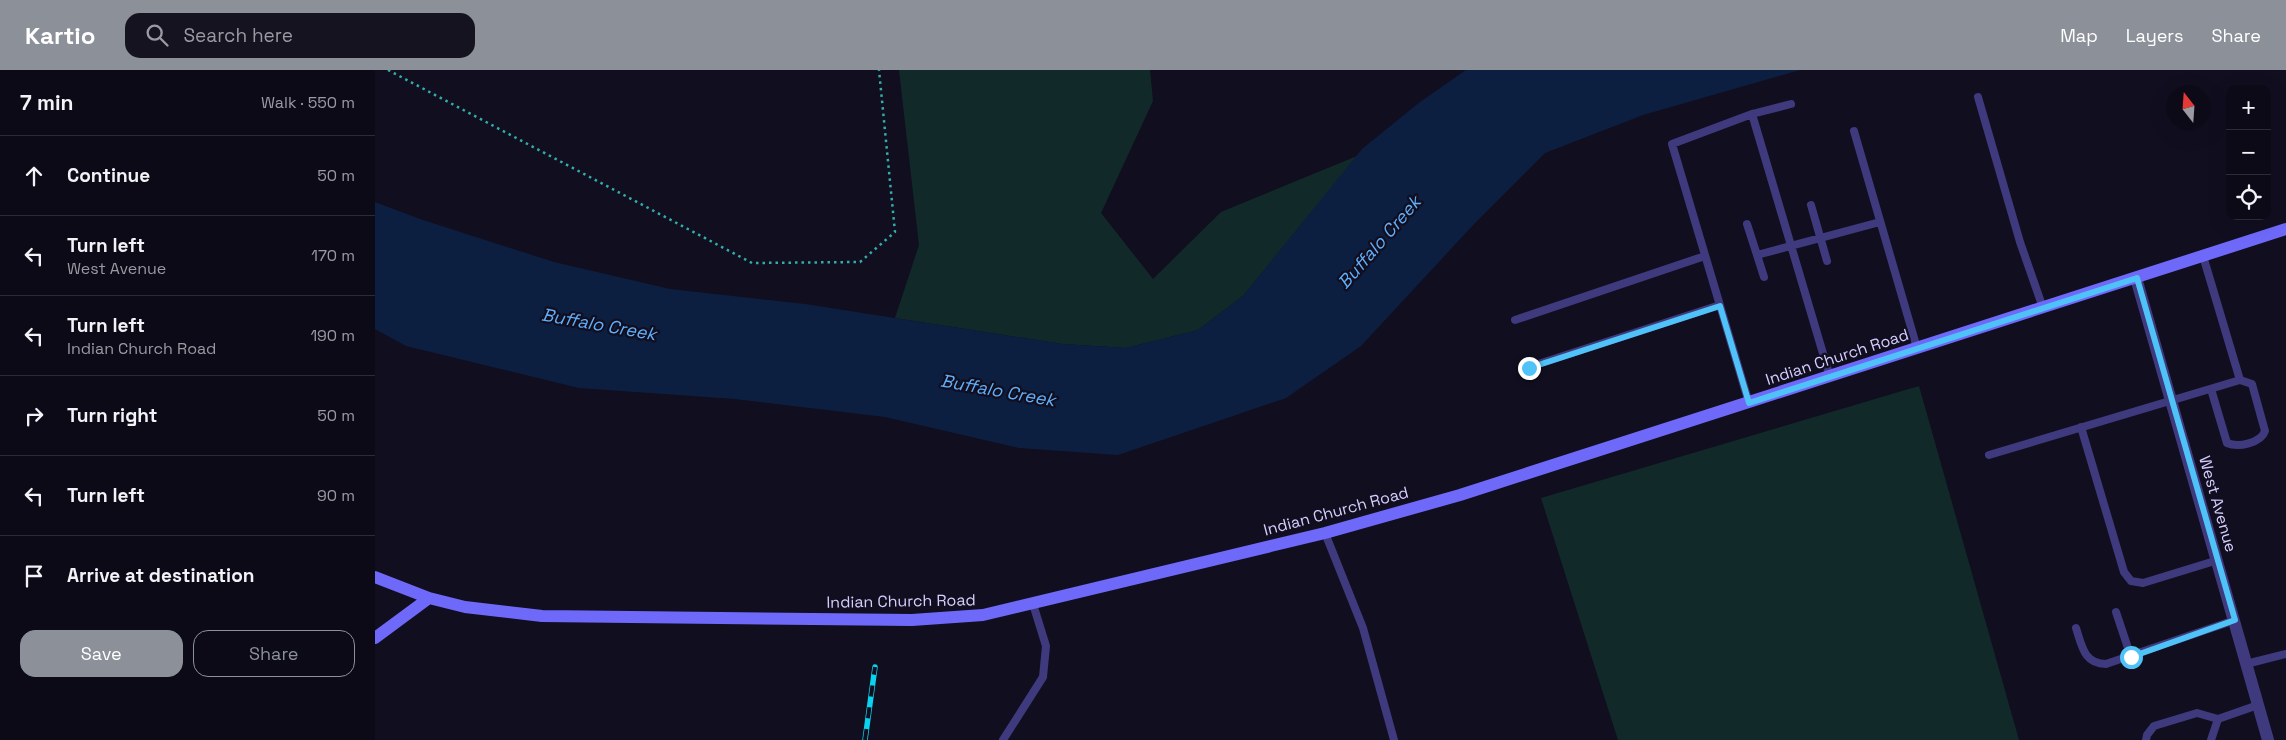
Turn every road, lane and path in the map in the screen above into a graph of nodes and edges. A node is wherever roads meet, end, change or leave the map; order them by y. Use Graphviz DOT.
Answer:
graph roads {
  1 [pos="388,70"];
  2 [pos="879,70"];
  3 [pos="1978,97"];
  4 [pos="1791,104"];
  5 [pos="1752,114"];
  6 [pos="1854,131"];
  7 [pos="1811,205"];
  8 [pos="1880,222"];
  9 [pos="1747,224"];
  10 [pos="2286,229"];
  11 [pos="1820,238"];
  12 [pos="1791,246"];
  13 [pos="1757,255"];
  14 [pos="1705,256"];
  15 [pos="2203,256"];
  16 [pos="1827,261"];
  17 [pos="1764,277"];
  18 [pos="2137,278"];
  19 [pos="1720,306"];
  20 [pos="2043,308"];
  21 [pos="1515,320"];
  22 [pos="1917,348"];
  23 [pos="1529,368"];
  24 [pos="1830,377"];
  25 [pos="2240,380"];
  26 [pos="2211,389"];
  27 [pos="2171,400"];
  28 [pos="1749,403"];
  29 [pos="2081,427"];
  30 [pos="1989,455"];
  31 [pos="1325,533"];
  32 [pos="2218,560"];
  33 [pos="375,577"];
  34 [pos="429,598"];
  35 [pos="1033,604"];
  36 [pos="2116,612"];
  37 [pos="2235,620"];
  38 [pos="2076,628"];
  39 [pos="375,638"];
  40 [pos="2286,654"];
  41 [pos="2131,657"];
  42 [pos="2246,664"];
  43 [pos="2258,705"];
  44 [pos="2218,720"];
  45 [pos="1003,740"];
  46 [pos="1394,740"];
  47 [pos="2146,740"];
  48 [pos="2211,740"];
  49 [pos="2268,740"];
  1 -- 2 [label="path"];
  3 -- 20 [label="lane"];
  4 -- 5 [label="lane"];
  5 -- 12 [label="lane"];
  5 -- 14 [label="lane"];
  6 -- 8 [label="lane"];
  7 -- 11 [label="lane"];
  8 -- 11 [label="lane"];
  8 -- 22 [label="lane"];
  9 -- 13 [label="lane"];
  10 -- 15 [label="street, Indian Church Road"];
  11 -- 12 [label="lane"];
  11 -- 16 [label="lane"];
  12 -- 13 [label="lane"];
  12 -- 24 [label="lane"];
  13 -- 17 [label="lane"];
  14 -- 19 [label="lane"];
  14 -- 21 [label="lane"];
  15 -- 18 [label="street, Indian Church Road"];
  15 -- 25 [label="lane"];
  18 -- 20 [label="street, Indian Church Road"];
  18 -- 27 [label="street, West Avenue"];
  19 -- 23 [label="lane"];
  19 -- 28 [label="lane"];
  20 -- 22 [label="street, Indian Church Road"];
  22 -- 24 [label="street, Indian Church Road"];
  24 -- 28 [label="street, Indian Church Road"];
  25 -- 26 [label="lane"];
  25 -- 26 [label="lane"];
  26 -- 27 [label="lane"];
  27 -- 29 [label="lane"];
  27 -- 32 [label="street, West Avenue"];
  28 -- 31 [label="street, Indian Church Road"];
  29 -- 30 [label="lane"];
  29 -- 32 [label="lane"];
  31 -- 35 [label="street, Indian Church Road"];
  31 -- 46 [label="lane"];
  32 -- 37 [label="street, West Avenue"];
  33 -- 34 [label="street, Indian Church Road"];
  34 -- 35 [label="street, Indian Church Road"];
  34 -- 39 [label="street"];
  35 -- 45 [label="lane"];
  36 -- 41 [label="lane"];
  37 -- 41 [label="lane"];
  37 -- 42 [label="street, West Avenue"];
  38 -- 41 [label="lane"];
  40 -- 42 [label="lane"];
  42 -- 43 [label="street, West Avenue"];
  43 -- 44 [label="lane"];
  43 -- 49 [label="street, West Avenue"];
  44 -- 47 [label="lane"];
  44 -- 48 [label="lane"];
}
